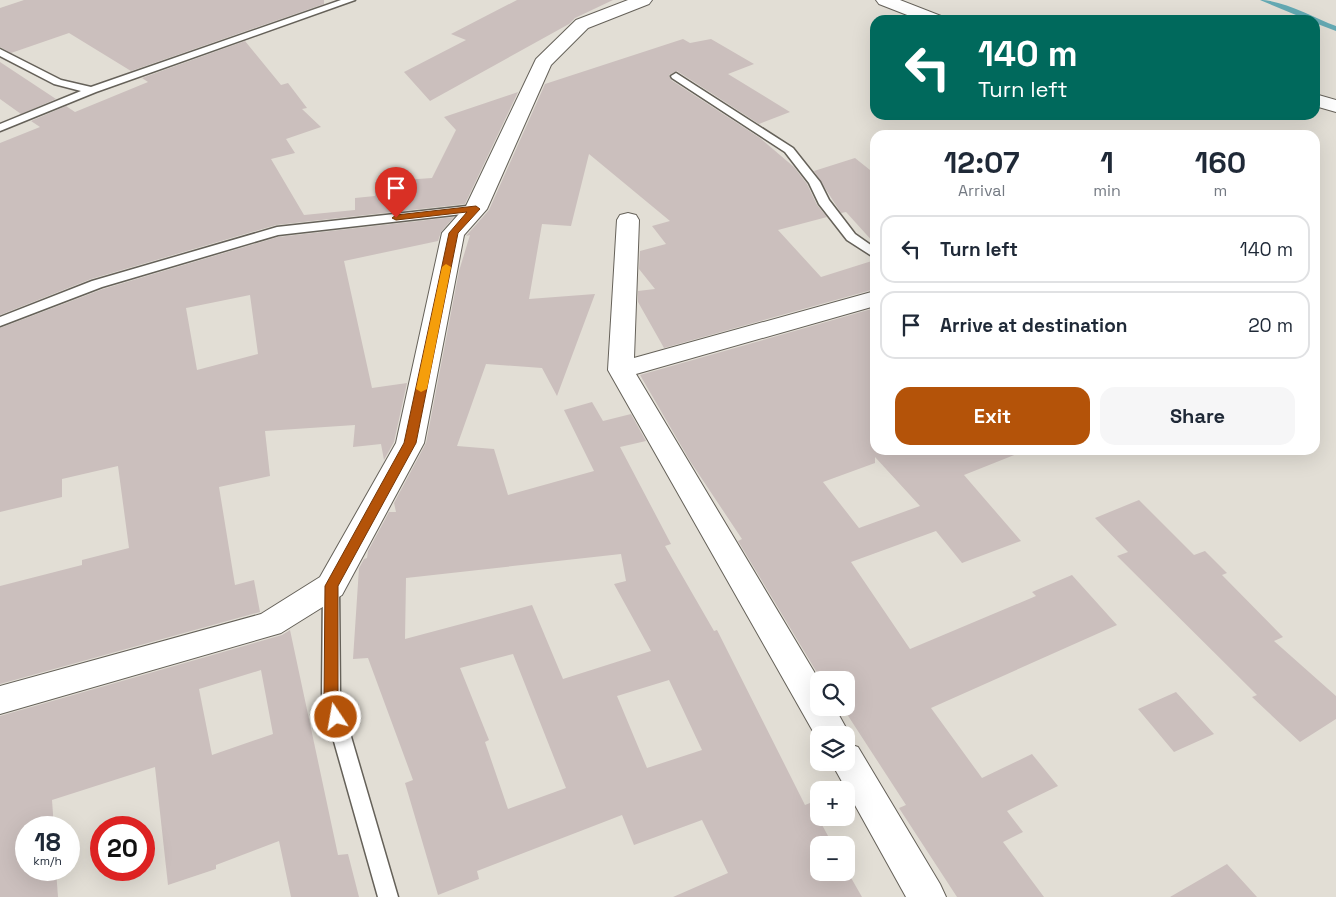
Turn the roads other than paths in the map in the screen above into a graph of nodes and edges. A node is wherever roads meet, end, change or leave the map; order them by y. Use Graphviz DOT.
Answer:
graph roads {
  1 [pos="350,0"];
  2 [pos="643,0"];
  3 [pos="885,0"];
  4 [pos="922,15"];
  5 [pos="0,52"];
  6 [pos="676,76"];
  7 [pos="92,90"];
  8 [pos="1320,101"];
  9 [pos="1336,106"];
  10 [pos="0,128"];
  11 [pos="476,209"];
  12 [pos="628,220"];
  13 [pos="870,250"];
  14 [pos="870,299"];
  15 [pos="0,322"];
  16 [pos="621,370"];
  17 [pos="331,586"];
  18 [pos="0,700"];
  19 [pos="828,726"];
  20 [pos="854,771"];
  21 [pos="388,897"];
  22 [pos="927,897"];
  1 -- 7 [label="lane"];
  2 -- 11 [label="street"];
  3 -- 4 [label="street"];
  5 -- 7 [label="lane"];
  6 -- 13 [label="lane"];
  7 -- 10 [label="lane"];
  8 -- 9 [label="street"];
  11 -- 15 [label="lane"];
  11 -- 17 [label="street"];
  12 -- 16 [label="street"];
  14 -- 16 [label="street"];
  16 -- 19 [label="street"];
  17 -- 18 [label="street"];
  17 -- 21 [label="lane"];
  20 -- 22 [label="street"];
}
